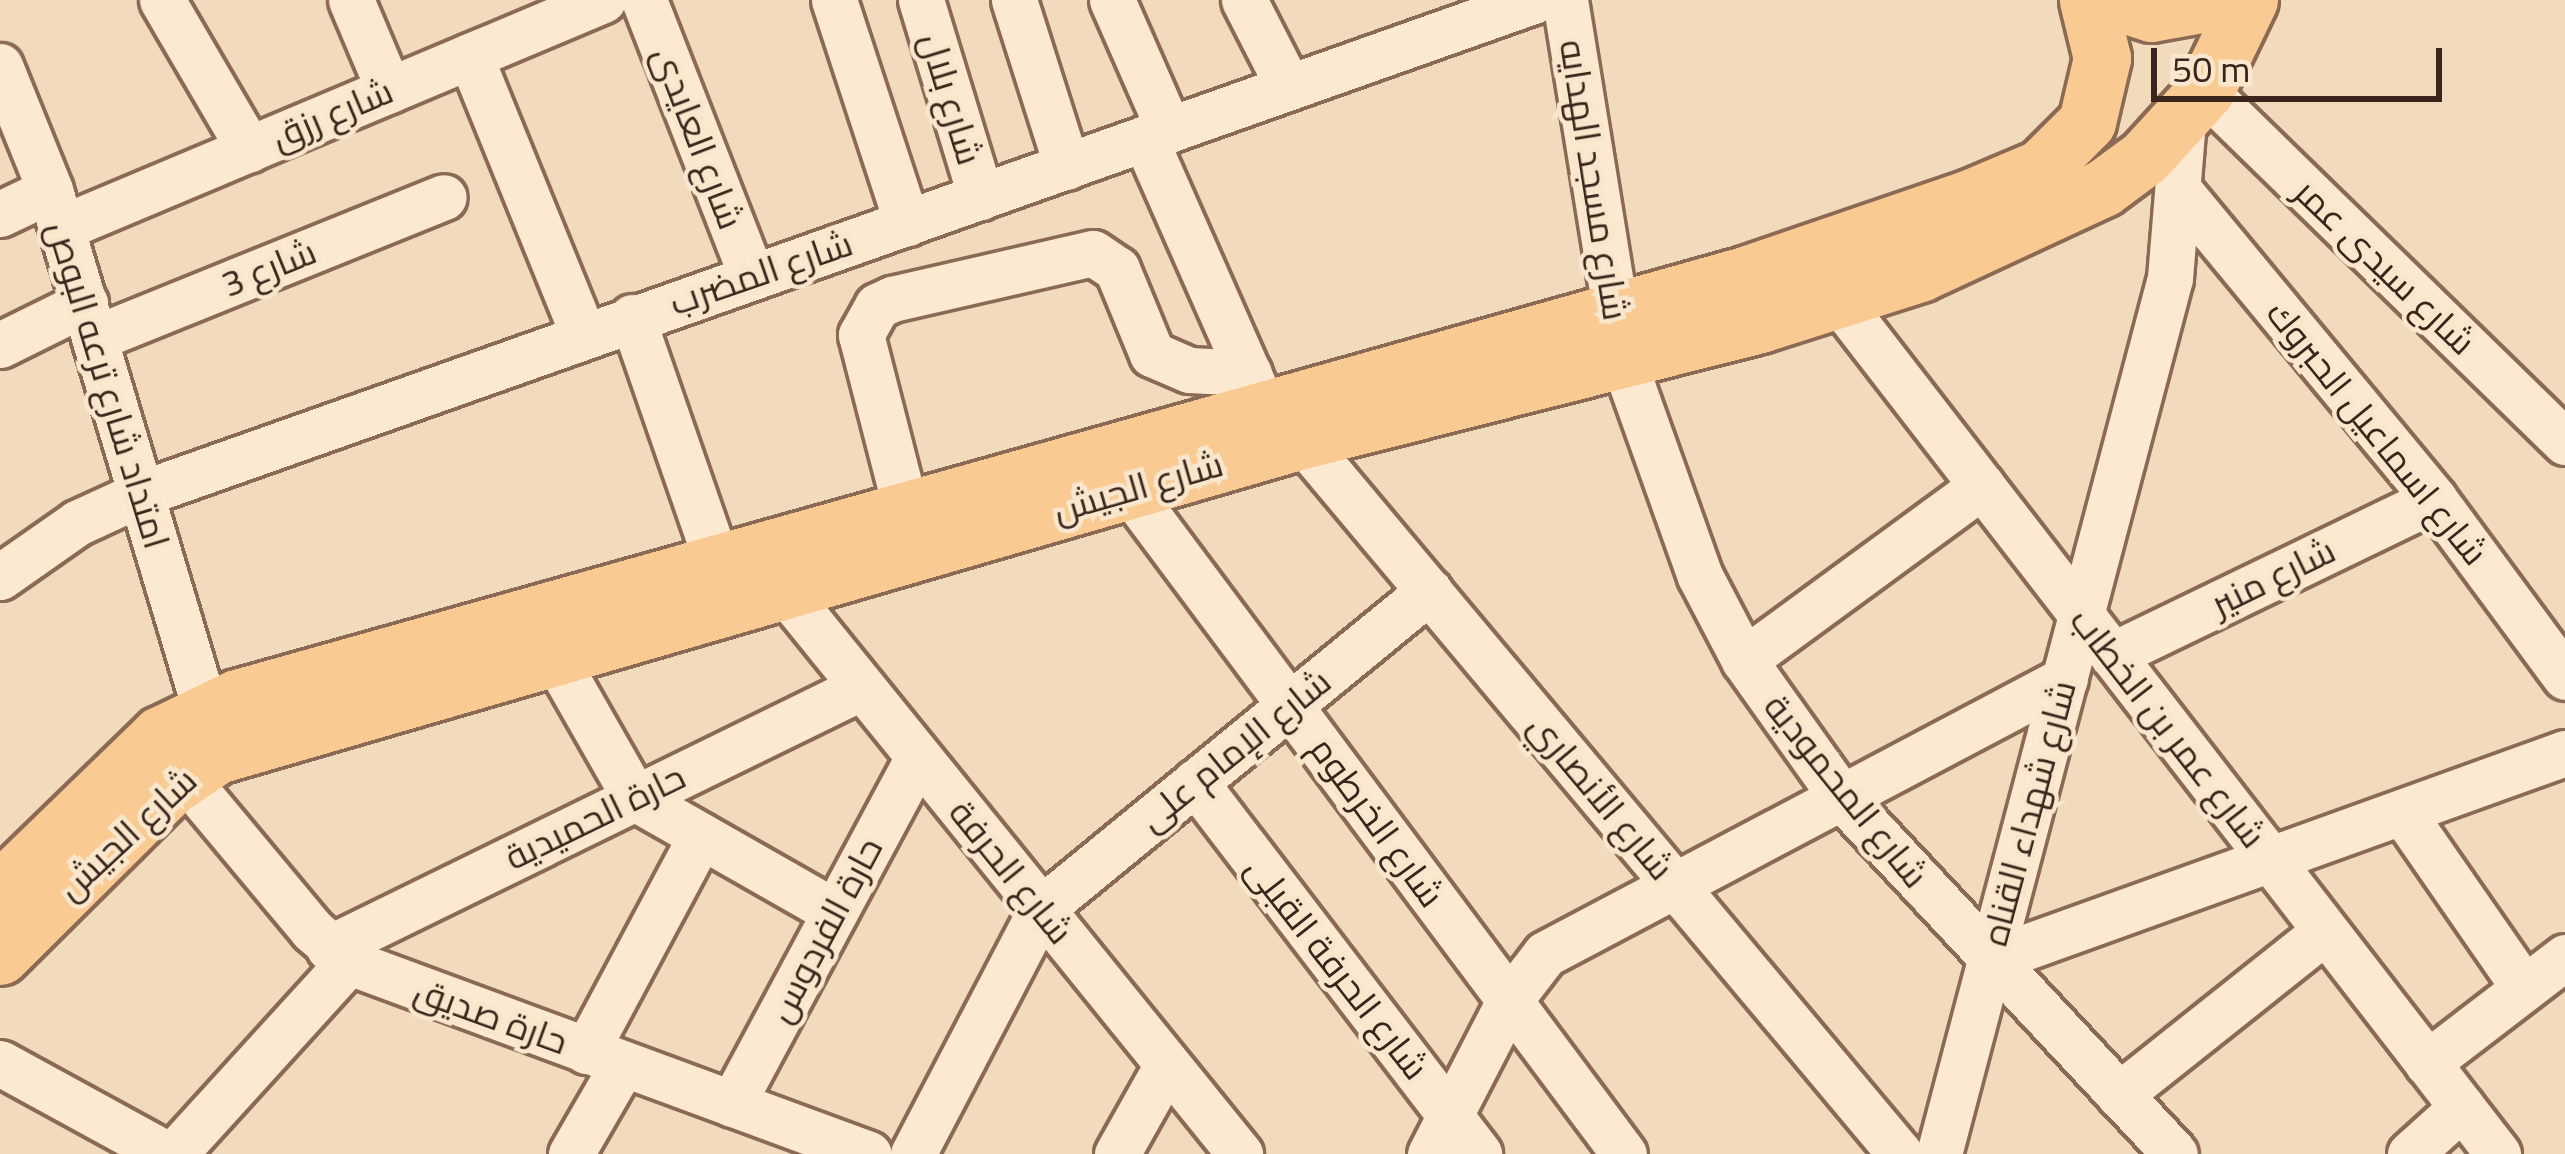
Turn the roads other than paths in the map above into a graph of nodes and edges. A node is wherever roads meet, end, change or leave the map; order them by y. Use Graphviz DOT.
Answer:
graph roads {
  1 [pos="163,0"];
  2 [pos="352,0"];
  3 [pos="603,0"];
  4 [pos="644,0"];
  5 [pos="834,0"];
  6 [pos="921,0"];
  7 [pos="1014,0"];
  8 [pos="1112,0"];
  9 [pos="1244,0"];
  10 [pos="1536,0"];
  11 [pos="1565,0"];
  12 [pos="2088,0"];
  13 [pos="2110,0"];
  14 [pos="2224,0"];
  15 [pos="2249,0"];
  16 [pos="539,12"];
  17 [pos="1430,17"];
  18 [pos="470,56"];
  19 [pos="0,66"];
  20 [pos="1288,86"];
  21 [pos="389,90"];
  22 [pos="2194,106"];
  23 [pos="1157,134"];
  24 [pos="249,149"];
  25 [pos="1067,166"];
  26 [pos="2182,194"];
  27 [pos="443,197"];
  28 [pos="981,197"];
  29 [pos="56,209"];
  30 [pos="0,214"];
  31 [pos="907,223"];
  32 [pos="752,277"];
  33 [pos="1839,301"];
  34 [pos="632,317"];
  35 [pos="90,320"];
  36 [pos="583,334"];
  37 [pos="1619,335"];
  38 [pos="0,345"];
  39 [pos="1272,407"];
  40 [pos="2565,442"];
  41 [pos="1982,486"];
  42 [pos="1130,490"];
  43 [pos="140,494"];
  44 [pos="2434,499"];
  45 [pos="906,510"];
  46 [pos="717,563"];
  47 [pos="0,577"];
  48 [pos="783,590"];
  49 [pos="1429,591"];
  50 [pos="2081,615"];
  51 [pos="2112,655"];
  52 [pos="554,656"];
  53 [pos="1744,660"];
  54 [pos="2565,677"];
  55 [pos="2065,679"];
  56 [pos="862,688"];
  57 [pos="1290,704"];
  58 [pos="205,709"];
  59 [pos="2565,753"];
  60 [pos="918,757"];
  61 [pos="183,775"];
  62 [pos="1195,782"];
  63 [pos="635,798"];
  64 [pos="1842,798"];
  65 [pos="2403,812"];
  66 [pos="701,836"];
  67 [pos="2271,861"];
  68 [pos="1675,885"];
  69 [pos="0,890"];
  70 [pos="1041,909"];
  71 [pos="835,912"];
  72 [pos="2325,931"];
  73 [pos="339,955"];
  74 [pos="0,956"];
  75 [pos="2565,957"];
  76 [pos="1990,960"];
  77 [pos="2524,988"];
  78 [pos="1509,1001"];
  79 [pos="604,1058"];
  80 [pos="0,1063"];
  81 [pos="2427,1063"];
  82 [pos="1167,1064"];
  83 [pos="2119,1095"];
  84 [pos="732,1104"];
  85 [pos="2462,1107"];
  86 [pos="1441,1135"];
  87 [pos="170,1154"];
  88 [pos="571,1154"];
  89 [pos="869,1154"];
  90 [pos="913,1154"];
  91 [pos="1117,1154"];
  92 [pos="1240,1154"];
  93 [pos="1479,1154"];
  94 [pos="1624,1154"];
  95 [pos="1900,1154"];
  96 [pos="1939,1154"];
  97 [pos="2175,1154"];
  98 [pos="2410,1154"];
  99 [pos="2498,1154"];
  1 -- 24 [label="street"];
  2 -- 21 [label="street"];
  3 -- 16 [label="street, شارع رزق"];
  4 -- 32 [label="street, شارع العايدى"];
  5 -- 31 [label="street"];
  6 -- 28 [label="street, شارع بلال"];
  7 -- 25 [label="street"];
  8 -- 23 [label="street, شارع الأنصاري"];
  9 -- 20 [label="street"];
  10 -- 17 [label="street, شارع المضرب"];
  11 -- 37 [label="street, شارع مسجد الهدايه"];
  12 -- 37 [label="main road, شارع الجيش"];
  13 -- 14 [label="main road"];
  15 -- 22 [label="main road, شارع الجيش"];
  16 -- 18 [label="street, شارع رزق"];
  17 -- 20 [label="street, شارع المضرب"];
  18 -- 21 [label="street, شارع رزق"];
  18 -- 36 [label="street"];
  19 -- 29 [label="street, امتداد شارع ترعه البوص"];
  20 -- 23 [label="street, شارع المضرب"];
  21 -- 24 [label="street, شارع رزق"];
  22 -- 26 [label="street, شارع شهداء القناه"];
  22 -- 33 [label="main road, شارع الجيش"];
  22 -- 40 [label="street, شارع سيدى عمر"];
  23 -- 25 [label="street, شارع المضرب"];
  23 -- 39 [label="street, شارع الأنصاري"];
  24 -- 29 [label="street, شارع رزق"];
  25 -- 28 [label="street, شارع المضرب"];
  26 -- 44 [label="street, شارع اسماعيل الحبروك"];
  26 -- 50 [label="street, شارع شهداء القناه"];
  27 -- 35 [label="street, شارع 3"];
  28 -- 31 [label="street, شارع المضرب"];
  29 -- 30 [label="street, شارع رزق"];
  29 -- 35 [label="street, امتداد شارع ترعه البوص"];
  31 -- 32 [label="street, شارع المضرب"];
  32 -- 34 [label="street, شارع المضرب"];
  33 -- 37 [label="main road, شارع الجيش"];
  33 -- 41 [label="street, شارع عمر بن الخطاب"];
  34 -- 36 [label="street, شارع المضرب"];
  34 -- 46 [label="street"];
  35 -- 38 [label="street, شارع 3"];
  35 -- 43 [label="street, امتداد شارع ترعه البوص"];
  36 -- 43 [label="street, شارع المضرب"];
  37 -- 39 [label="main road, شارع الجيش"];
  37 -- 53 [label="street, شارع المحمودية"];
  39 -- 42 [label="main road, شارع الجيش"];
  39 -- 45 [label="main road, شارع الجيش"];
  39 -- 45 [label="street"];
  39 -- 49 [label="street, شارع الأنصاري"];
  41 -- 50 [label="street, شارع عمر بن الخطاب"];
  41 -- 53 [label="street"];
  42 -- 48 [label="main road, شارع الجيش"];
  42 -- 57 [label="street, شارع الخرطوم"];
  43 -- 47 [label="street, شارع المضرب"];
  43 -- 58 [label="street, امتداد شارع ترعه البوص"];
  44 -- 51 [label="street, شارع منير"];
  44 -- 54 [label="street, شارع اسماعيل الحبروك"];
  45 -- 46 [label="main road, شارع الجيش"];
  46 -- 58 [label="main road, شارع الجيش"];
  48 -- 52 [label="main road, شارع الجيش"];
  48 -- 56 [label="street, شارع الحرفة"];
  49 -- 57 [label="street, شارع الإمام على"];
  49 -- 68 [label="street, شارع الأنصاري"];
  50 -- 51 [label="street, شارع عمر بن الخطاب"];
  50 -- 55 [label="street, شارع شهداء القناه"];
  51 -- 67 [label="street, شارع عمر بن الخطاب"];
  52 -- 61 [label="main road, شارع الجيش"];
  52 -- 63 [label="street"];
  53 -- 64 [label="street, شارع المحمودية"];
  55 -- 64 [label="street"];
  55 -- 76 [label="street, شارع شهداء القناه"];
  56 -- 60 [label="street, شارع الحرفة"];
  56 -- 63 [label="street, حارة الحميدية"];
  57 -- 62 [label="street, شارع الإمام على"];
  57 -- 78 [label="street, شارع الخرطوم"];
  58 -- 69 [label="main road, شارع الجيش"];
  59 -- 65 [label="street"];
  60 -- 70 [label="street, شارع الحرفة"];
  60 -- 71 [label="street, حارة الفردوس"];
  61 -- 73 [label="street, حارة صديق"];
  61 -- 74 [label="main road, شارع الجيش"];
  62 -- 70 [label="street, شارع الإمام على"];
  62 -- 86 [label="street, شارع الحرفة القبلى"];
  63 -- 66 [label="street"];
  63 -- 73 [label="street, حارة الحميدية"];
  64 -- 68 [label="street"];
  64 -- 76 [label="street, شارع المحمودية"];
  65 -- 67 [label="street"];
  65 -- 77 [label="street"];
  66 -- 71 [label="street"];
  66 -- 79 [label="street"];
  67 -- 72 [label="street, شارع عمر بن الخطاب"];
  67 -- 76 [label="street"];
  68 -- 78 [label="street"];
  68 -- 95 [label="street, شارع الأنصاري"];
  70 -- 82 [label="street, شارع الحرفة"];
  70 -- 90 [label="street"];
  71 -- 84 [label="street, حارة الفردوس"];
  72 -- 81 [label="street, شارع عمر بن الخطاب"];
  72 -- 83 [label="street"];
  73 -- 79 [label="street, حارة صديق"];
  73 -- 87 [label="street"];
  75 -- 77 [label="street"];
  76 -- 83 [label="street, شارع المحمودية"];
  76 -- 96 [label="street, شارع شهداء القناه"];
  77 -- 81 [label="street"];
  78 -- 86 [label="street"];
  78 -- 94 [label="street, شارع الخرطوم"];
  79 -- 84 [label="street, حارة صديق"];
  79 -- 88 [label="street"];
  80 -- 87 [label="street"];
  81 -- 85 [label="street, شارع عمر بن الخطاب"];
  82 -- 91 [label="street"];
  82 -- 92 [label="street, شارع الحرفة"];
  83 -- 97 [label="street, شارع المحمودية"];
  84 -- 89 [label="street, حارة صديق"];
  85 -- 98 [label="street"];
  85 -- 99 [label="street, شارع عمر بن الخطاب"];
  86 -- 93 [label="street, شارع الحرفة القبلى"];
}
